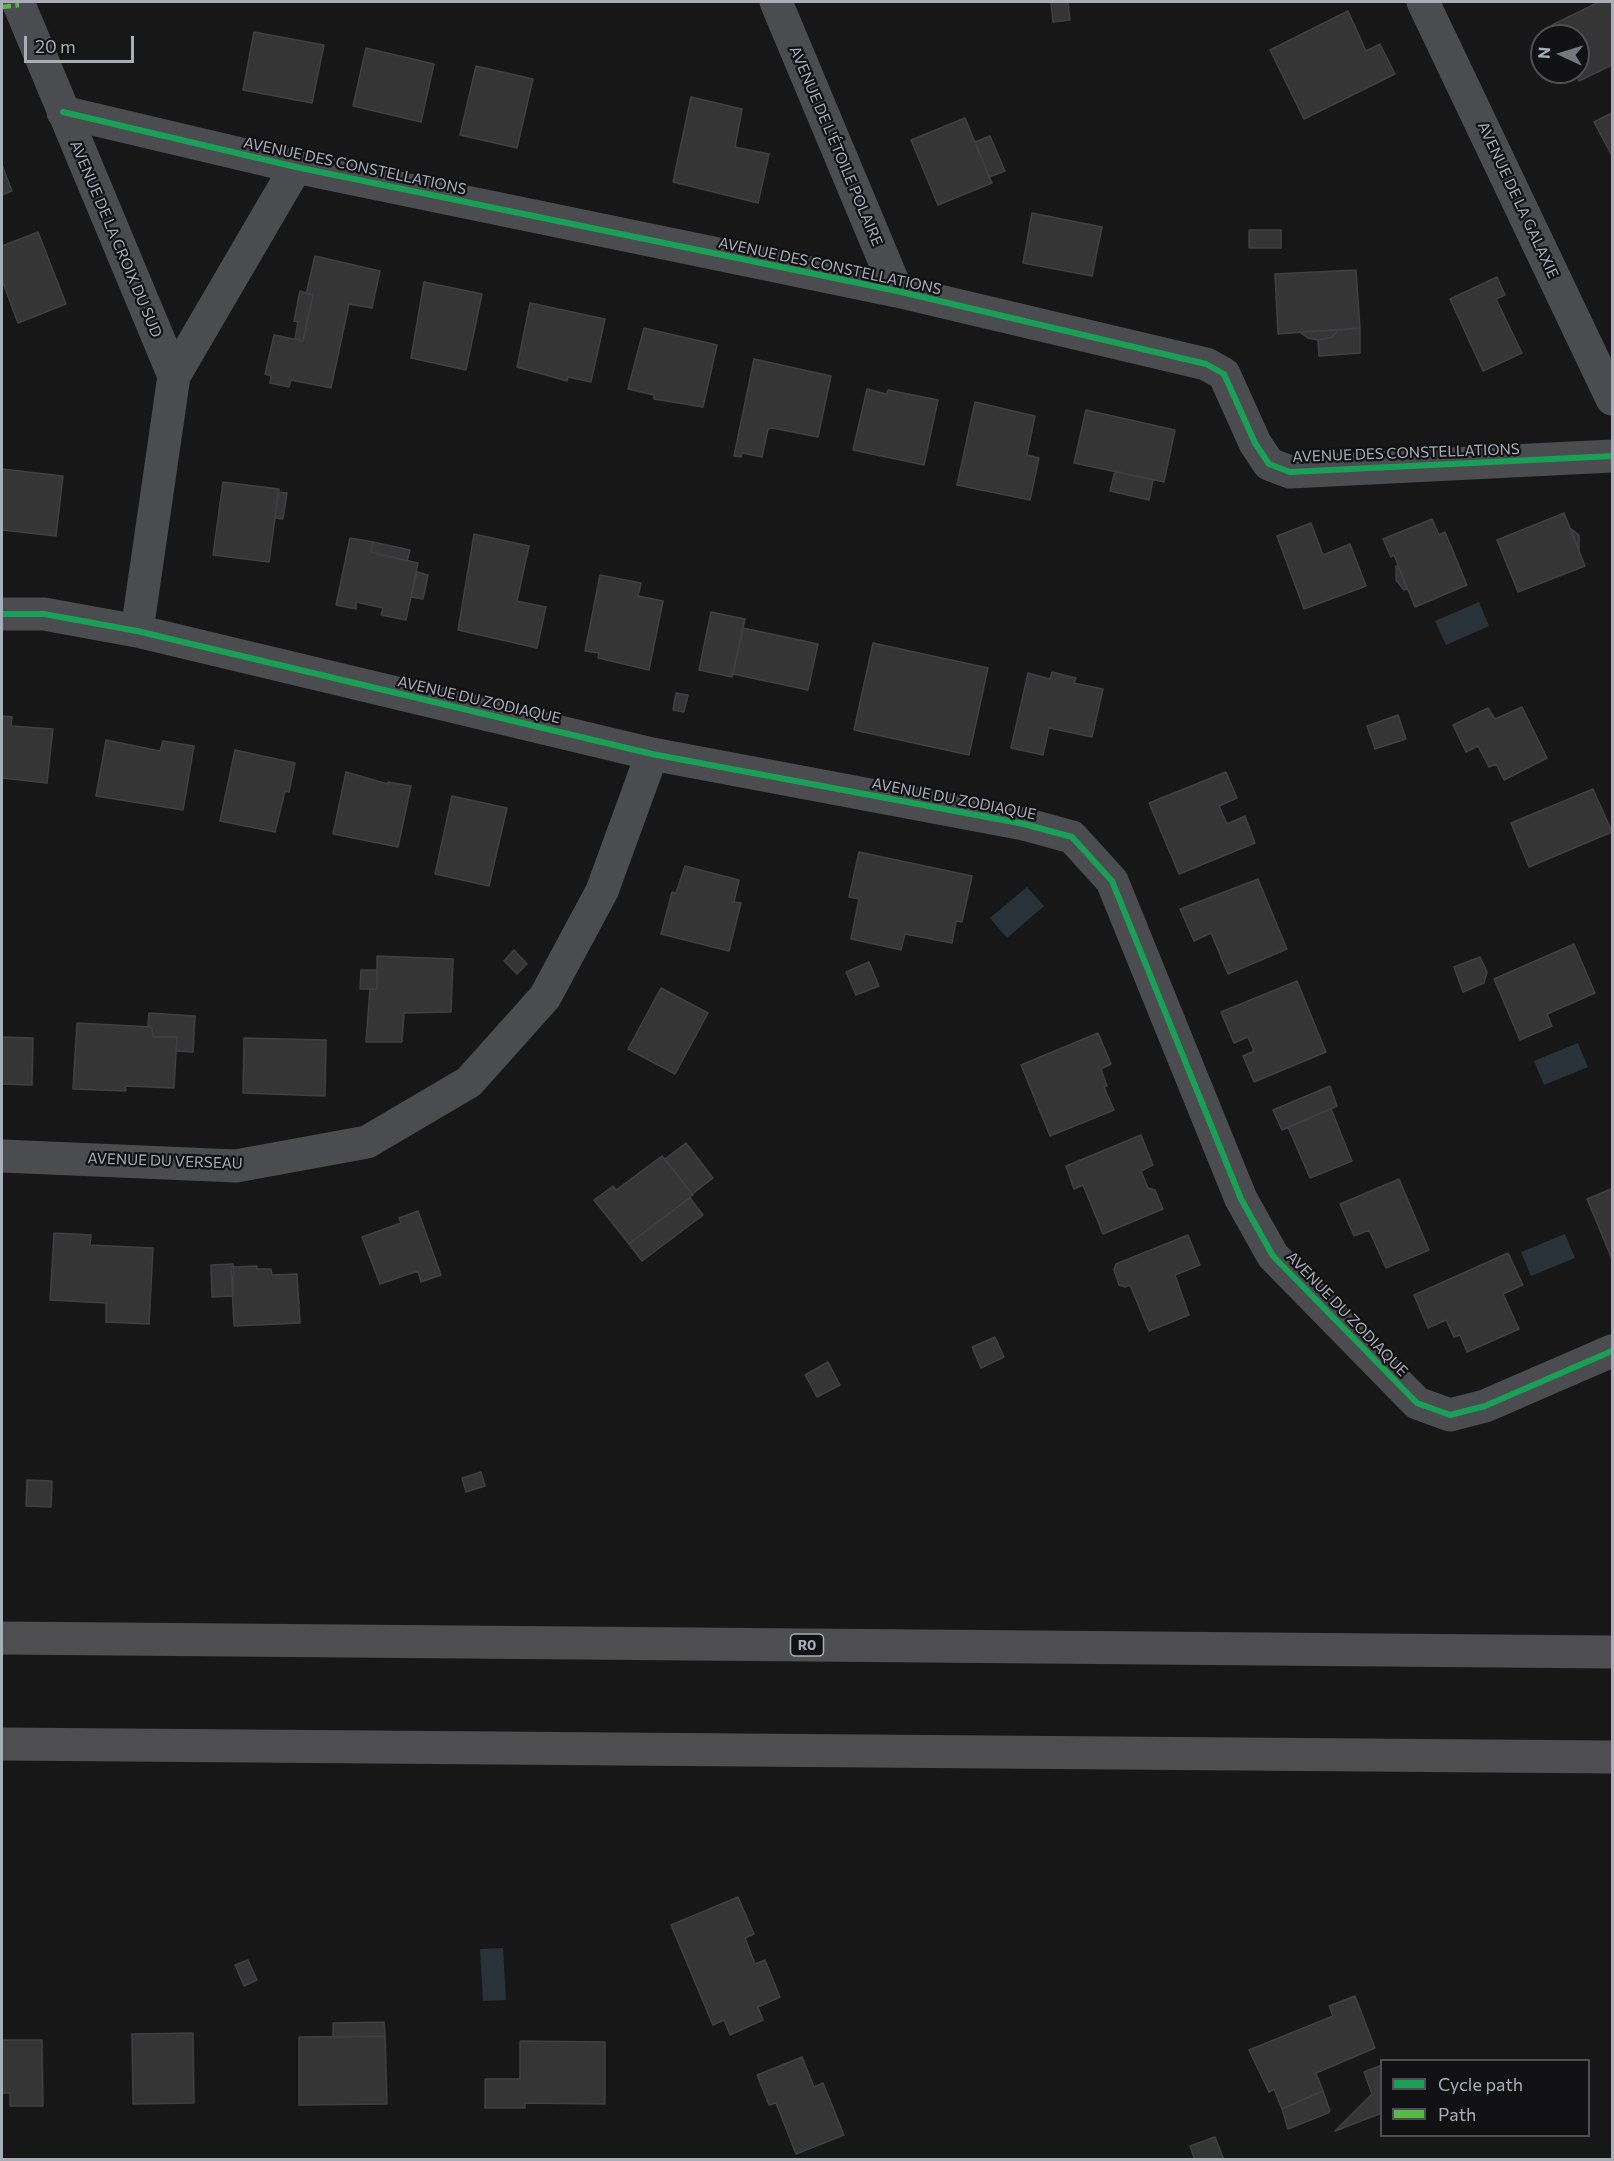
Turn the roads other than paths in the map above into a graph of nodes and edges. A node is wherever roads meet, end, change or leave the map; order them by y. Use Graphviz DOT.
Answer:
graph roads {
  1 [pos="18,2"];
  2 [pos="776,2"];
  3 [pos="1424,2"];
  4 [pos="63,112"];
  5 [pos="296,167"];
  6 [pos="897,291"];
  7 [pos="174,376"];
  8 [pos="1612,399"];
  9 [pos="1612,456"];
  10 [pos="2,614"];
  11 [pos="137,631"];
  12 [pos="652,754"];
  13 [pos="2,1155"];
  14 [pos="1612,1351"];
  15 [pos="2,1638"];
  16 [pos="1612,1652"];
  17 [pos="2,1744"];
  18 [pos="1612,1757"];
  1 -- 4 [label="street, AVENUE DE LA CROIX DU SUD"];
  2 -- 6 [label="street, AVENUE DE L'ÉTOILE POLAIRE"];
  3 -- 8 [label="street, AVENUE DE LA GALAXIE"];
  4 -- 5 [label="street, AVENUE DES CONSTELLATIONS"];
  4 -- 7 [label="street, AVENUE DE LA CROIX DU SUD"];
  5 -- 6 [label="street, AVENUE DES CONSTELLATIONS"];
  5 -- 7 [label="street"];
  6 -- 9 [label="street, AVENUE DES CONSTELLATIONS"];
  7 -- 11 [label="street"];
  10 -- 11 [label="street, AVENUE DU ZODIAQUE"];
  11 -- 12 [label="street, AVENUE DU ZODIAQUE"];
  12 -- 13 [label="street, AVENUE DU VERSEAU"];
  12 -- 14 [label="street, AVENUE DU ZODIAQUE"];
  15 -- 16 [label="highway, R0"];
  17 -- 18 [label="highway"];
}
